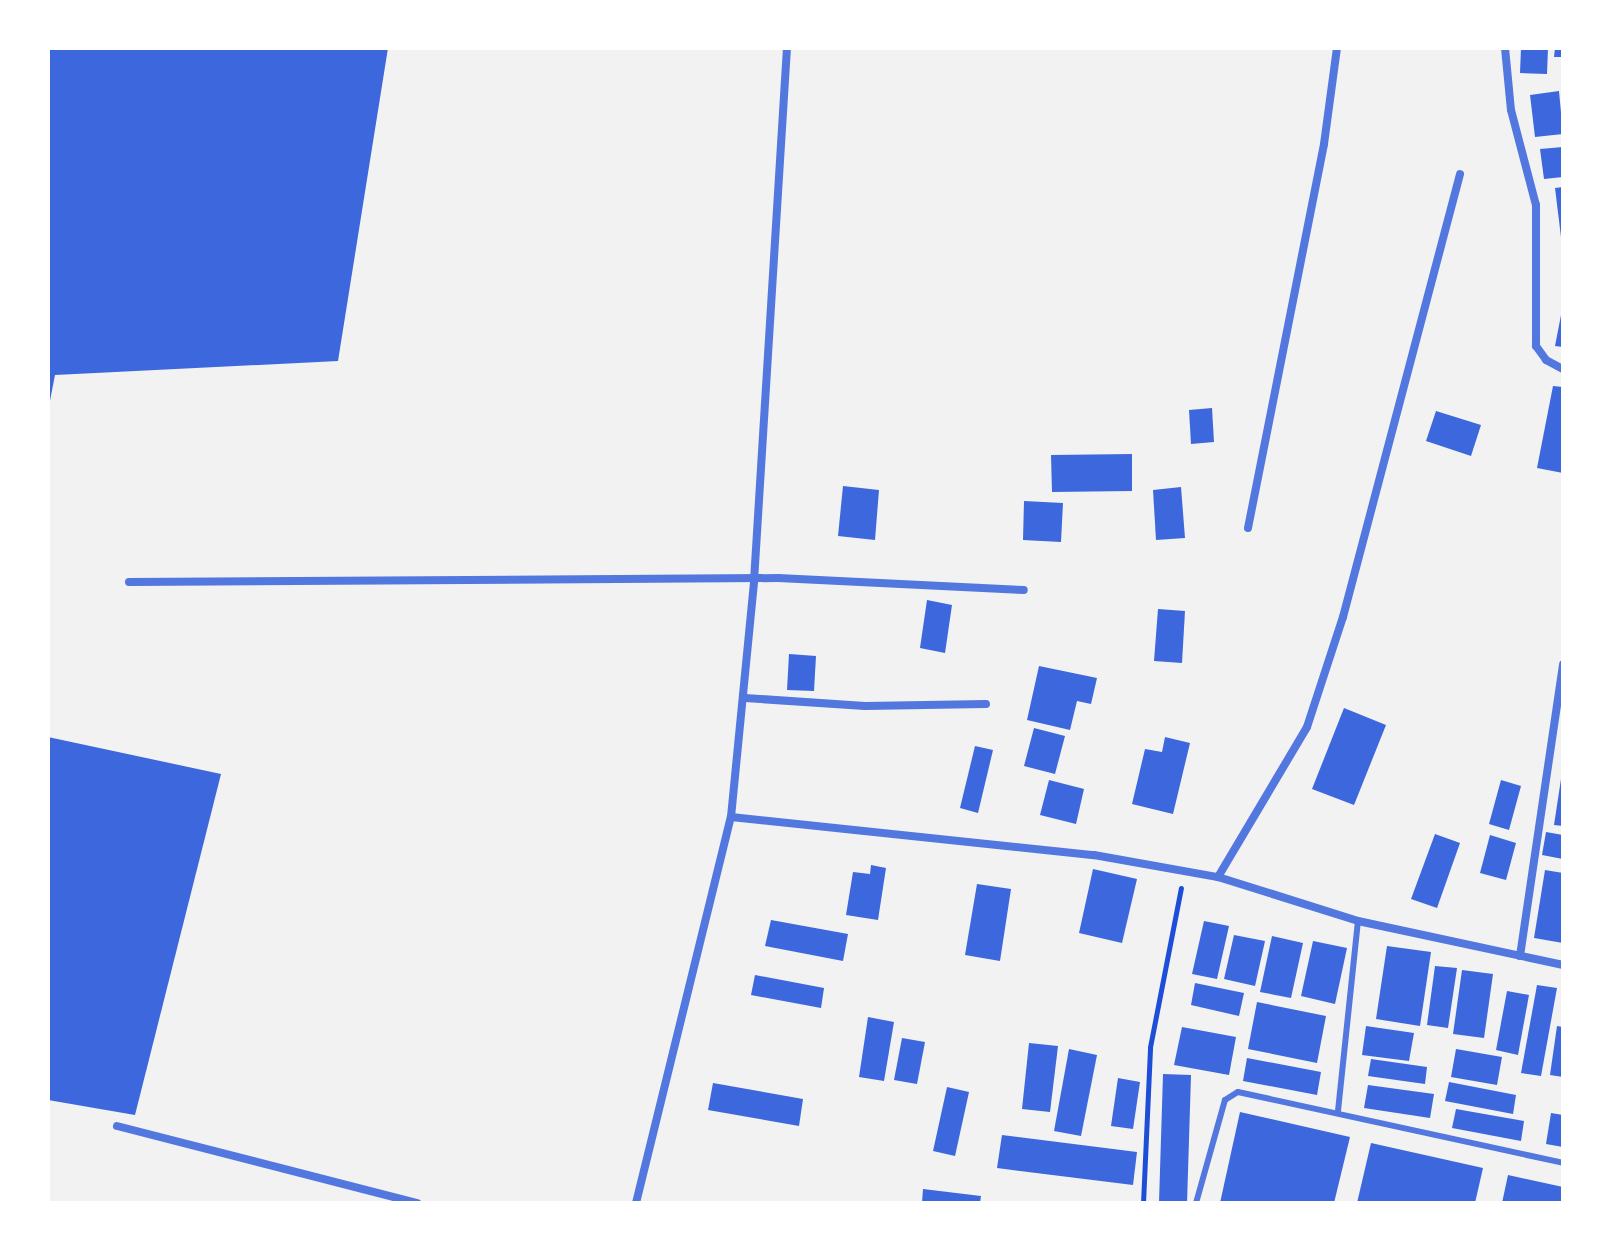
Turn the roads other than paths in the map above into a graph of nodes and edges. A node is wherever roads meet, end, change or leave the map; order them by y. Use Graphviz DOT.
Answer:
graph roads {
  1 [pos="787,48"];
  2 [pos="1337,48"];
  3 [pos="1505,48"];
  4 [pos="1460,174"];
  5 [pos="1563,369"];
  6 [pos="1248,528"];
  7 [pos="754,581"];
  8 [pos="129,582"];
  9 [pos="1024,590"];
  10 [pos="1563,664"];
  11 [pos="1560,697"];
  12 [pos="745,698"];
  13 [pos="986,704"];
  14 [pos="731,817"];
  15 [pos="1218,877"];
  16 [pos="1358,921"];
  17 [pos="1520,956"];
  18 [pos="1563,965"];
  19 [pos="1338,1111"];
  20 [pos="117,1126"];
  21 [pos="1563,1163"];
  22 [pos="417,1203"];
  23 [pos="636,1203"];
  24 [pos="1196,1203"];
  1 -- 7 [label="street"];
  2 -- 6 [label="street"];
  3 -- 5 [label="street"];
  4 -- 15 [label="street"];
  7 -- 8 [label="street"];
  7 -- 9 [label="street"];
  7 -- 12 [label="street"];
  10 -- 11 [label="street"];
  11 -- 17 [label="street"];
  12 -- 13 [label="street"];
  12 -- 14 [label="street"];
  14 -- 15 [label="street"];
  14 -- 23 [label="street"];
  15 -- 16 [label="street"];
  16 -- 17 [label="street"];
  16 -- 19 [label="lane"];
  17 -- 18 [label="street"];
  19 -- 21 [label="lane"];
  19 -- 24 [label="lane"];
  20 -- 22 [label="street"];
}
